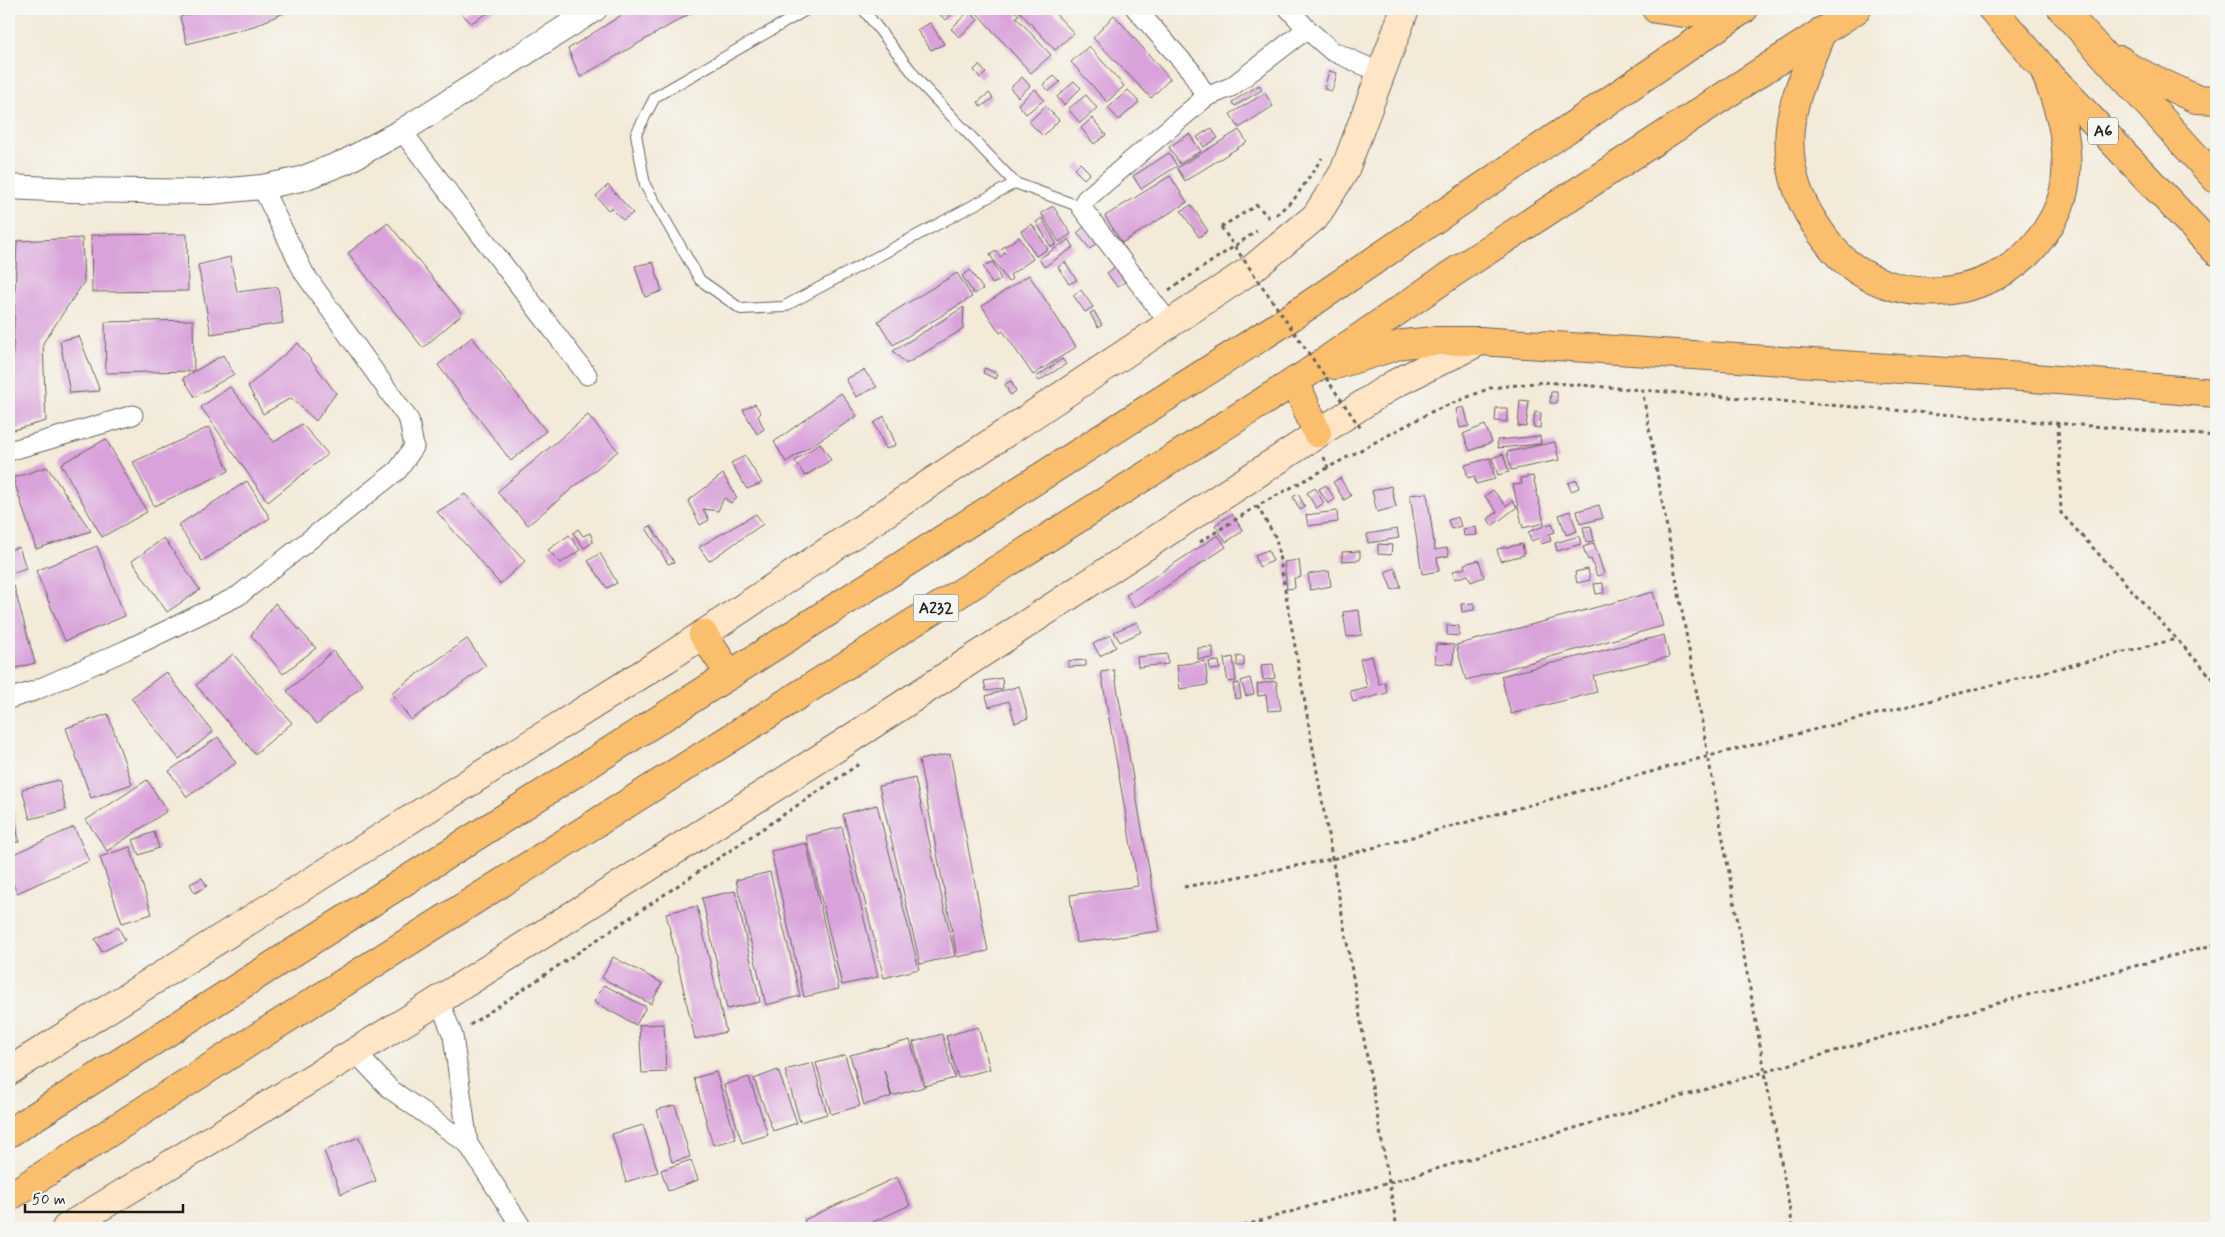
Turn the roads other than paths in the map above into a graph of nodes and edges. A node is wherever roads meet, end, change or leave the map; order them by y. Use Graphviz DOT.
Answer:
graph roads {
  1 [pos="595,9"];
  2 [pos="808,9"];
  3 [pos="863,9"];
  4 [pos="1136,9"];
  5 [pos="1289,9"];
  6 [pos="1405,9"];
  7 [pos="1656,9"];
  8 [pos="1718,9"];
  9 [pos="1744,9"];
  10 [pos="1857,9"];
  11 [pos="1992,9"];
  12 [pos="2062,9"];
  13 [pos="1307,29"];
  14 [pos="1822,31"];
  15 [pos="2089,37"];
  16 [pos="2044,69"];
  17 [pos="1381,73"];
  18 [pos="1206,97"];
  19 [pos="2216,100"];
  20 [pos="402,132"];
  21 [pos="2216,179"];
  22 [pos="1015,183"];
  23 [pos="9,187"];
  24 [pos="262,187"];
  25 [pos="1081,207"];
  26 [pos="2216,251"];
  27 [pos="1170,324"];
  28 [pos="1480,341"];
  29 [pos="587,375"];
  30 [pos="1300,378"];
  31 [pos="2216,393"];
  32 [pos="133,415"];
  33 [pos="1320,444"];
  34 [pos="9,451"];
  35 [pos="703,634"];
  36 [pos="730,675"];
  37 [pos="9,699"];
  38 [pos="439,1000"];
  39 [pos="355,1052"];
  40 [pos="9,1070"];
  41 [pos="9,1134"];
  42 [pos="468,1144"];
  43 [pos="9,1197"];
  44 [pos="66,1228"];
  45 [pos="522,1228"];
  1 -- 20 [label="street"];
  2 -- 22 [label="lane"];
  3 -- 22 [label="lane"];
  4 -- 18 [label="street"];
  5 -- 13 [label="street"];
  6 -- 17 [label="main road"];
  7 -- 8 [label="highway"];
  9 -- 36 [label="highway"];
  10 -- 14 [label="highway, A232"];
  11 -- 16 [label="highway, A6"];
  12 -- 15 [label="highway"];
  13 -- 17 [label="street"];
  13 -- 18 [label="street"];
  14 -- 16 [label="highway"];
  14 -- 30 [label="highway, A232"];
  15 -- 19 [label="highway"];
  15 -- 21 [label="highway"];
  16 -- 26 [label="highway, A6"];
  17 -- 27 [label="main road"];
  18 -- 25 [label="street"];
  20 -- 24 [label="street"];
  20 -- 29 [label="street"];
  22 -- 25 [label="lane"];
  23 -- 24 [label="street"];
  24 -- 37 [label="street"];
  25 -- 27 [label="street"];
  27 -- 35 [label="main road"];
  28 -- 30 [label="highway"];
  28 -- 31 [label="highway"];
  28 -- 33 [label="main road"];
  30 -- 33 [label="highway"];
  30 -- 43 [label="highway, A232"];
  32 -- 34 [label="street"];
  33 -- 38 [label="main road"];
  35 -- 36 [label="highway"];
  35 -- 40 [label="main road"];
  36 -- 41 [label="highway"];
  38 -- 39 [label="main road"];
  38 -- 42 [label="street"];
  39 -- 42 [label="street"];
  39 -- 44 [label="main road"];
  42 -- 45 [label="street"];
}
